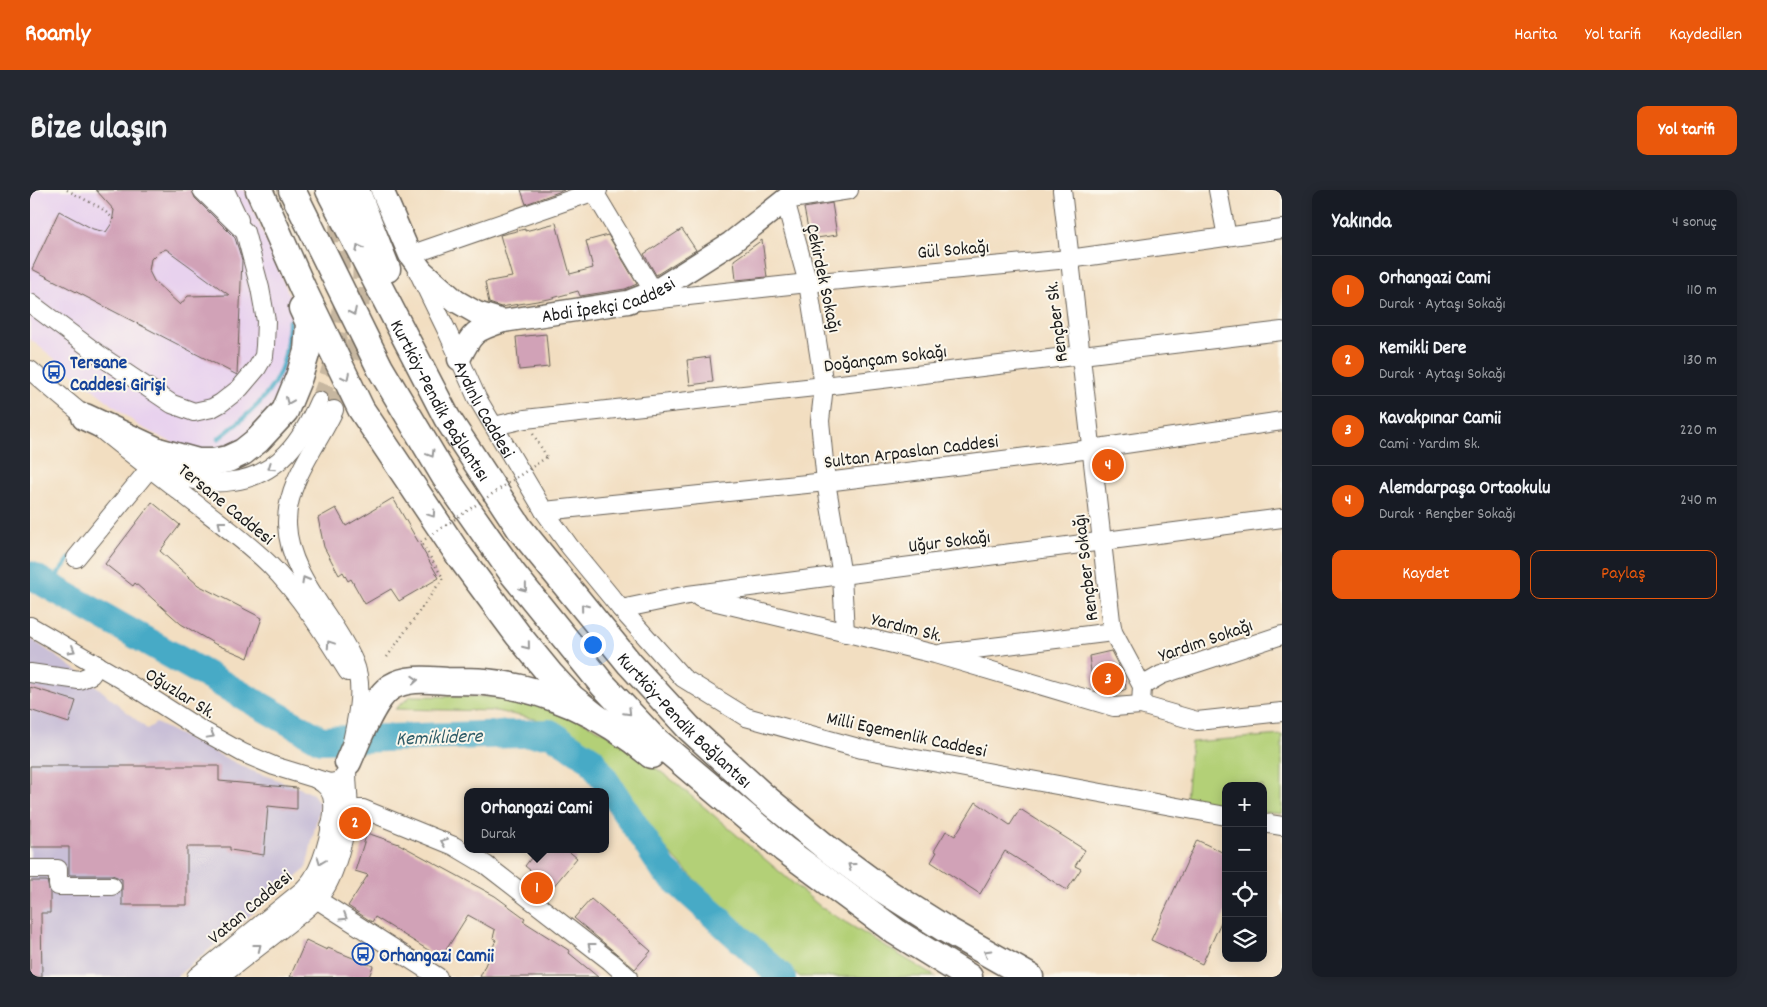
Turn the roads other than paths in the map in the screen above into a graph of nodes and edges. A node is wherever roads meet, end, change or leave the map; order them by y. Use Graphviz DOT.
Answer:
graph roads {
  1 [pos="202,190"];
  2 [pos="225,190"];
  3 [pos="258,190"];
  4 [pos="292,190"];
  5 [pos="329,190"];
  6 [pos="356,190"];
  7 [pos="382,190"];
  8 [pos="849,190"];
  9 [pos="1062,190"];
  10 [pos="1218,190"];
  11 [pos="596,191"];
  12 [pos="791,195"];
  13 [pos="1282,229"];
  14 [pos="245,232"];
  15 [pos="1227,237"];
  16 [pos="410,255"];
  17 [pos="1070,259"];
  18 [pos="808,283"];
  19 [pos="654,292"];
  20 [pos="628,302"];
  21 [pos="30,303"];
  22 [pos="503,321"];
  23 [pos="1282,331"];
  24 [pos="1080,356"];
  25 [pos="459,359"];
  26 [pos="30,370"];
  27 [pos="824,386"];
  28 [pos="319,401"];
  29 [pos="334,410"];
  30 [pos="85,417"];
  31 [pos="447,418"];
  32 [pos="1282,421"];
  33 [pos="494,426"];
  34 [pos="110,438"];
  35 [pos="1091,449"];
  36 [pos="150,468"];
  37 [pos="826,482"];
  38 [pos="544,511"];
  39 [pos="1282,518"];
  40 [pos="1102,542"];
  41 [pos="76,558"];
  42 [pos="842,576"];
  43 [pos="688,595"];
  44 [pos="621,609"];
  45 [pos="30,626"];
  46 [pos="1113,632"];
  47 [pos="845,633"];
  48 [pos="1282,635"];
  49 [pos="936,654"];
  50 [pos="98,665"];
  51 [pos="30,673"];
  52 [pos="1142,686"];
  53 [pos="367,703"];
  54 [pos="1141,705"];
  55 [pos="1282,712"];
  56 [pos="597,718"];
  57 [pos="347,768"];
  58 [pos="316,779"];
  59 [pos="356,809"];
  60 [pos="1222,815"];
  61 [pos="1267,824"];
  62 [pos="1282,826"];
  63 [pos="330,827"];
  64 [pos="464,852"];
  65 [pos="466,853"];
  66 [pos="30,869"];
  67 [pos="112,886"];
  68 [pos="310,895"];
  69 [pos="855,902"];
  70 [pos="429,976"];
  71 [pos="196,977"];
  72 [pos="220,977"];
  73 [pos="628,977"];
  74 [pos="969,977"];
  75 [pos="1030,977"];
  1 -- 14 [label="street"];
  2 -- 14 [label="street"];
  3 -- 30 [label="highway, one-way"];
  3 -- 56 [label="highway, one-way"];
  4 -- 69 [label="highway, Kurtköy-Pendik Bağlantısı, one-way"];
  31 -- 5 [label="highway, Kurtköy-Pendik Bağlantısı, one-way"];
  6 -- 31 [label="highway"];
  7 -- 16 [label="main road, Aydınlı Caddesi"];
  8 -- 12 [label="street"];
  9 -- 17 [label="street, Rençber Sk."];
  10 -- 15 [label="street"];
  11 -- 16 [label="street"];
  11 -- 19 [label="street"];
  12 -- 18 [label="street, Çekirdek Sokağı"];
  12 -- 19 [label="main road, Abdi İpekçi Caddesi"];
  13 -- 15 [label="street, Gül Sokağı"];
  14 -- 21 [label="street"];
  15 -- 17 [label="street, Gül Sokağı"];
  16 -- 22 [label="main road, Abdi İpekçi Caddesi"];
  16 -- 25 [label="street, Aydınlı Caddesi"];
  17 -- 18 [label="street, Gül Sokağı"];
  17 -- 24 [label="street, Rençber Sk."];
  18 -- 20 [label="street, Gül Sokağı"];
  18 -- 27 [label="street, Çekirdek Sokağı"];
  19 -- 20 [label="main road, Abdi İpekçi Caddesi"];
  20 -- 22 [label="main road, Abdi İpekçi Caddesi"];
  22 -- 25 [label="main road"];
  23 -- 24 [label="street, Doğançam Sokağı"];
  24 -- 27 [label="street, Doğançam Sokağı"];
  24 -- 35 [label="street, Rençber Sk."];
  25 -- 33 [label="street, Aydınlı Caddesi"];
  26 -- 30 [label="street, Tersane Caddesi"];
  27 -- 33 [label="street, Doğançam Sokağı"];
  27 -- 37 [label="street, Çekirdek Sokağı"];
  28 -- 34 [label="street, one-way"];
  53 -- 29 [label="street, one-way"];
  30 -- 34 [label="street, Tersane Caddesi"];
  75 -- 31 [label="highway, Kurtköy-Pendik Bağlantısı, one-way"];
  32 -- 35 [label="street, Sultan Arpaslan Caddesi"];
  33 -- 38 [label="street, Aydınlı Caddesi"];
  34 -- 36 [label="street, Tersane Caddesi"];
  35 -- 37 [label="street, Sultan Arpaslan Caddesi"];
  35 -- 40 [label="street, Rençber Sokağı"];
  36 -- 41 [label="street"];
  53 -- 36 [label="street, Tersane Caddesi, one-way"];
  37 -- 38 [label="street, Sultan Arpaslan Caddesi"];
  37 -- 42 [label="street, Çekirdek Sokağı"];
  38 -- 44 [label="street, Aydınlı Caddesi"];
  39 -- 40 [label="street, Uğur Sokağı"];
  40 -- 42 [label="street, Uğur Sokağı"];
  40 -- 46 [label="street, Rençber Sokağı"];
  42 -- 43 [label="street, Uğur Sokağı"];
  42 -- 47 [label="street, Çekirdek Sokağı"];
  43 -- 44 [label="street, Uğur Sokağı"];
  43 -- 47 [label="street, Yardım Sk."];
  44 -- 60 [label="street, Milli Egemenlik Caddesi"];
  45 -- 50 [label="street, Oğuzlar Sk., one-way"];
  46 -- 49 [label="street"];
  46 -- 52 [label="street, Rençber Sokağı"];
  47 -- 49 [label="street, Yardım Sk."];
  48 -- 52 [label="street, Yardım Sokağı"];
  49 -- 54 [label="street, Yardım Sk."];
  50 -- 51 [label="street"];
  50 -- 58 [label="street, Oğuzlar Sk., one-way"];
  52 -- 54 [label="street"];
  53 -- 56 [label="highway, one-way"];
  53 -- 57 [label="highway"];
  54 -- 55 [label="street, Yardım Sk."];
  56 -- 69 [label="highway"];
  57 -- 58 [label="street, Oğuzlar Sk."];
  57 -- 59 [label="street"];
  58 -- 63 [label="street, Vatan Caddesi"];
  59 -- 63 [label="street"];
  64 -- 59 [label="street, one-way"];
  59 -- 68 [label="street"];
  61 -- 62 [label="street"];
  63 -- 68 [label="street, Vatan Caddesi, one-way"];
  73 -- 65 [label="street, one-way"];
  66 -- 67 [label="street"];
  68 -- 70 [label="street, one-way"];
  68 -- 71 [label="street, Vatan Caddesi"];
  72 -- 68 [label="street, one-way"];
  69 -- 74 [label="highway, Kurtköy-Pendik Bağlantısı"];
}
